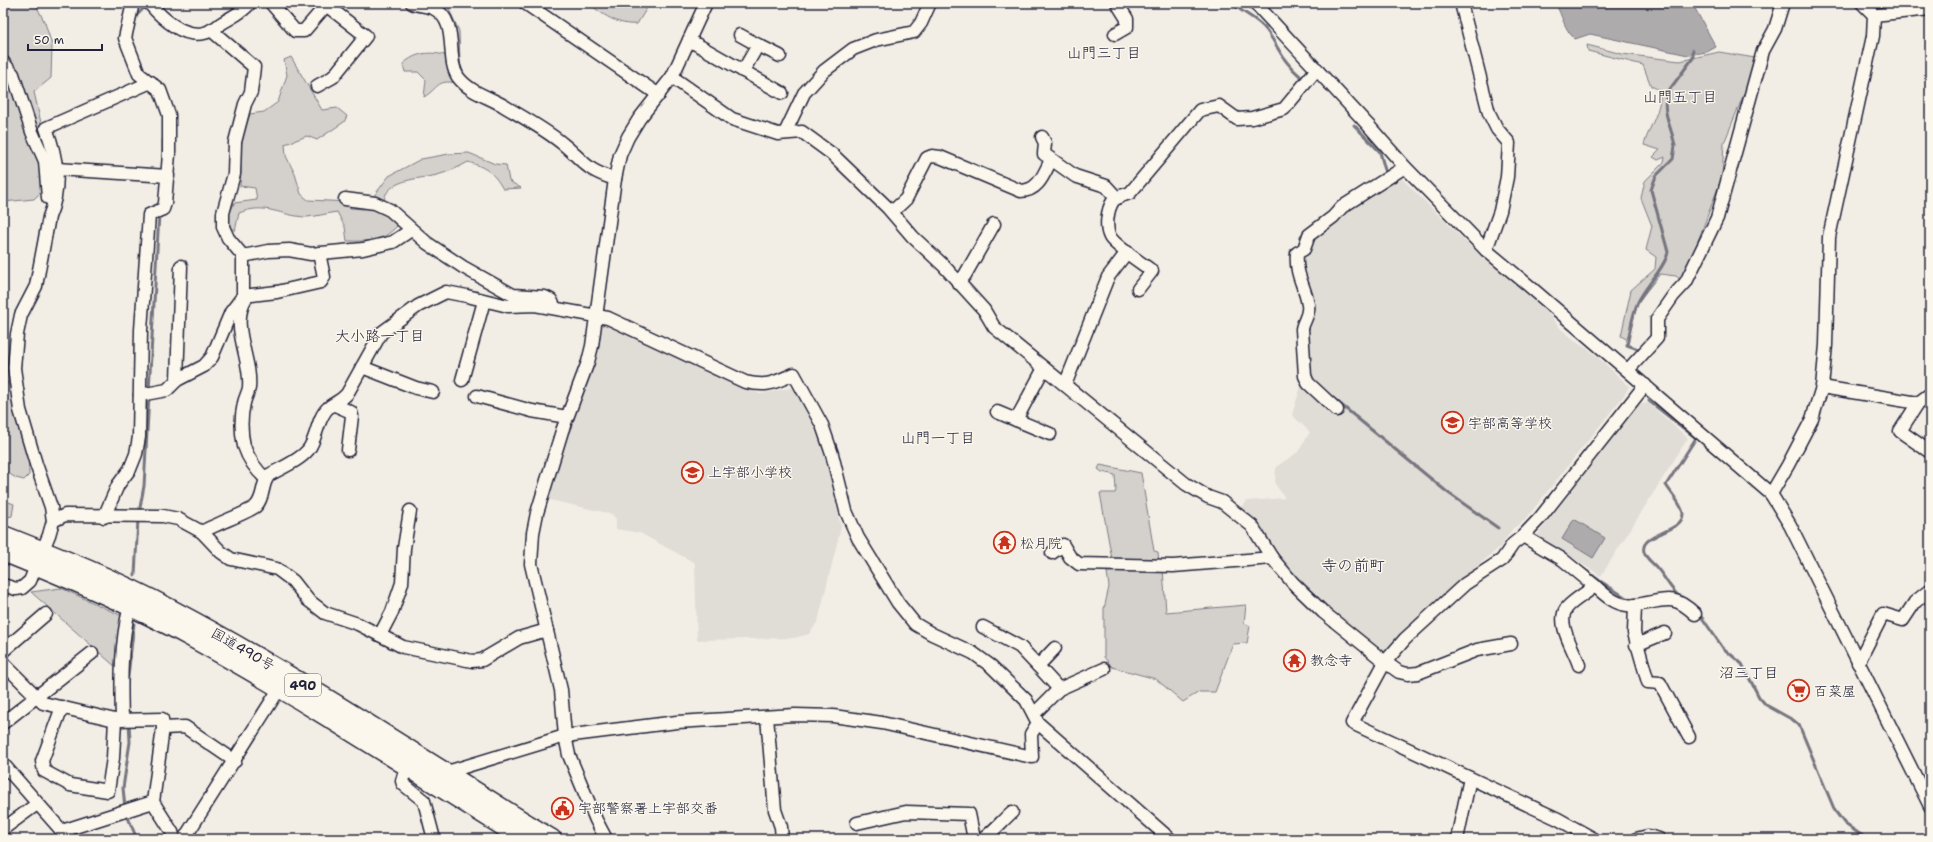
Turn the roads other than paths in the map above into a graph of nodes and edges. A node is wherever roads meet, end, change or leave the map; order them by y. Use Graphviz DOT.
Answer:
graph roads {
  1 [pos="133,3"];
  2 [pos="149,3"];
  3 [pos="250,3"];
  4 [pos="271,3"];
  5 [pos="412,3"];
  6 [pos="525,3"];
  7 [pos="706,3"];
  8 [pos="930,3"];
  9 [pos="1117,3"];
  10 [pos="1255,3"];
  11 [pos="1461,3"];
  12 [pos="1783,3"];
  13 [pos="1862,3"];
  14 [pos="327,4"];
  15 [pos="1905,7"];
  16 [pos="1930,9"];
  17 [pos="1874,15"];
  18 [pos="211,30"];
  19 [pos="1115,34"];
  20 [pos="740,35"];
  21 [pos="689,40"];
  22 [pos="758,45"];
  23 [pos="780,56"];
  24 [pos="3,62"];
  25 [pos="1317,69"];
  26 [pos="743,71"];
  27 [pos="672,77"];
  28 [pos="151,82"];
  29 [pos="318,86"];
  30 [pos="782,93"];
  31 [pos="659,95"];
  32 [pos="785,133"];
  33 [pos="1042,137"];
  34 [pos="1051,160"];
  35 [pos="1405,167"];
  36 [pos="57,169"];
  37 [pos="168,176"];
  38 [pos="615,179"];
  39 [pos="1117,198"];
  40 [pos="345,199"];
  41 [pos="892,212"];
  42 [pos="49,217"];
  43 [pos="994,224"];
  44 [pos="412,230"];
  45 [pos="1486,250"];
  46 [pos="1127,252"];
  47 [pos="319,254"];
  48 [pos="243,256"];
  49 [pos="181,266"];
  50 [pos="958,283"];
  51 [pos="1138,289"];
  52 [pos="245,296"];
  53 [pos="484,301"];
  54 [pos="555,308"];
  55 [pos="596,316"];
  56 [pos="362,367"];
  57 [pos="1044,368"];
  58 [pos="1628,370"];
  59 [pos="177,380"];
  60 [pos="462,380"];
  61 [pos="1065,385"];
  62 [pos="1644,385"];
  63 [pos="1822,387"];
  64 [pos="432,392"];
  65 [pos="1930,394"];
  66 [pos="140,395"];
  67 [pos="477,396"];
  68 [pos="1918,403"];
  69 [pos="335,405"];
  70 [pos="1337,410"];
  71 [pos="997,412"];
  72 [pos="567,417"];
  73 [pos="1016,420"];
  74 [pos="1050,434"];
  75 [pos="348,450"];
  76 [pos="1930,452"];
  77 [pos="266,479"];
  78 [pos="1771,494"];
  79 [pos="410,511"];
  80 [pos="104,517"];
  81 [pos="52,521"];
  82 [pos="202,532"];
  83 [pos="3,535"];
  84 [pos="1523,536"];
  85 [pos="3,552"];
  86 [pos="1052,553"];
  87 [pos="40,558"];
  88 [pos="1272,558"];
  89 [pos="3,585"];
  90 [pos="1596,586"];
  91 [pos="1930,590"];
  92 [pos="1635,605"];
  93 [pos="130,606"];
  94 [pos="46,614"];
  95 [pos="1695,614"];
  96 [pos="983,626"];
  97 [pos="547,630"];
  98 [pos="1665,632"];
  99 [pos="380,635"];
  100 [pos="1512,644"];
  101 [pos="1636,645"];
  102 [pos="1055,648"];
  103 [pos="3,651"];
  104 [pos="92,653"];
  105 [pos="1385,662"];
  106 [pos="3,663"];
  107 [pos="1858,663"];
  108 [pos="1580,665"];
  109 [pos="1038,666"];
  110 [pos="1104,669"];
  111 [pos="284,682"];
  112 [pos="1059,689"];
  113 [pos="36,698"];
  114 [pos="62,707"];
  115 [pos="767,717"];
  116 [pos="1036,718"];
  117 [pos="118,720"];
  118 [pos="3,723"];
  119 [pos="163,728"];
  120 [pos="565,736"];
  121 [pos="1689,737"];
  122 [pos="409,759"];
  123 [pos="235,761"];
  124 [pos="3,764"];
  125 [pos="444,773"];
  126 [pos="1470,778"];
  127 [pos="153,802"];
  128 [pos="37,804"];
  129 [pos="1930,806"];
  130 [pos="1012,812"];
  131 [pos="857,823"];
  132 [pos="3,829"];
  133 [pos="66,835"];
  134 [pos="174,839"];
  135 [pos="184,839"];
  136 [pos="434,839"];
  137 [pos="523,839"];
  138 [pos="552,839"];
  139 [pos="606,839"];
  140 [pos="782,839"];
  141 [pos="974,839"];
  142 [pos="983,839"];
  143 [pos="1170,839"];
  144 [pos="1457,839"];
  145 [pos="1593,839"];
  146 [pos="1636,839"];
  147 [pos="1659,839"];
  1 -- 28 [label="street"];
  2 -- 18 [label="street"];
  3 -- 18 [label="street"];
  4 -- 14 [label="street"];
  5 -- 38 [label="street"];
  6 -- 31 [label="street"];
  7 -- 21 [label="street"];
  8 -- 32 [label="street"];
  9 -- 19 [label="street"];
  10 -- 25 [label="street"];
  11 -- 45 [label="street"];
  12 -- 58 [label="street"];
  13 -- 17 [label="street"];
  14 -- 29 [label="street"];
  15 -- 16 [label="street"];
  15 -- 17 [label="street"];
  17 -- 63 [label="street"];
  18 -- 48 [label="street"];
  20 -- 22 [label="street"];
  21 -- 26 [label="street"];
  21 -- 27 [label="street"];
  22 -- 23 [label="street"];
  22 -- 26 [label="street"];
  24 -- 42 [label="street"];
  25 -- 35 [label="street"];
  25 -- 39 [label="street"];
  26 -- 30 [label="street"];
  27 -- 31 [label="street"];
  27 -- 32 [label="street"];
  28 -- 36 [label="street"];
  28 -- 37 [label="street"];
  31 -- 38 [label="street"];
  32 -- 41 [label="street"];
  33 -- 34 [label="street"];
  34 -- 39 [label="street"];
  34 -- 41 [label="street"];
  35 -- 45 [label="street"];
  35 -- 70 [label="street"];
  36 -- 37 [label="street"];
  36 -- 42 [label="street"];
  37 -- 66 [label="street"];
  38 -- 55 [label="street"];
  39 -- 46 [label="street"];
  40 -- 44 [label="street"];
  41 -- 50 [label="street"];
  42 -- 81 [label="street"];
  43 -- 50 [label="street"];
  44 -- 47 [label="street"];
  44 -- 54 [label="street"];
  45 -- 58 [label="street"];
  46 -- 51 [label="street"];
  46 -- 61 [label="street"];
  47 -- 48 [label="street"];
  47 -- 52 [label="street"];
  48 -- 52 [label="street"];
  49 -- 59 [label="street"];
  50 -- 57 [label="street"];
  52 -- 59 [label="street"];
  52 -- 77 [label="street"];
  53 -- 54 [label="street"];
  53 -- 56 [label="street"];
  53 -- 60 [label="street"];
  54 -- 55 [label="street"];
  55 -- 72 [label="street"];
  55 -- 116 [label="street"];
  56 -- 64 [label="street"];
  56 -- 69 [label="street"];
  57 -- 61 [label="street"];
  57 -- 73 [label="street"];
  58 -- 62 [label="street"];
  59 -- 66 [label="street"];
  61 -- 88 [label="street"];
  62 -- 78 [label="street"];
  62 -- 84 [label="street"];
  63 -- 68 [label="street"];
  63 -- 78 [label="street"];
  65 -- 68 [label="street"];
  66 -- 80 [label="street"];
  67 -- 72 [label="street"];
  68 -- 76 [label="street"];
  69 -- 75 [label="street"];
  69 -- 77 [label="street"];
  71 -- 73 [label="street"];
  72 -- 97 [label="street"];
  73 -- 74 [label="street"];
  77 -- 82 [label="street"];
  78 -- 107 [label="street"];
  79 -- 99 [label="street"];
  80 -- 81 [label="street"];
  80 -- 82 [label="street"];
  81 -- 87 [label="street"];
  82 -- 99 [label="street"];
  83 -- 87 [label="highway, 国道490号 / 490"];
  84 -- 90 [label="street"];
  84 -- 105 [label="street"];
  85 -- 87 [label="highway, 国道490号 / 490"];
  86 -- 88 [label="street"];
  87 -- 89 [label="street"];
  87 -- 93 [label="highway, 国道490号 / 490"];
  87 -- 111 [label="highway, 国道490号 / 490"];
  88 -- 105 [label="street"];
  90 -- 92 [label="street"];
  90 -- 108 [label="street"];
  91 -- 107 [label="street"];
  92 -- 95 [label="street"];
  92 -- 101 [label="street"];
  93 -- 111 [label="highway, 国道490号 / 490"];
  93 -- 117 [label="street"];
  94 -- 103 [label="street"];
  96 -- 109 [label="street"];
  97 -- 99 [label="street"];
  97 -- 120 [label="street"];
  98 -- 101 [label="street"];
  100 -- 105 [label="street"];
  101 -- 121 [label="street"];
  102 -- 109 [label="street"];
  104 -- 113 [label="street"];
  105 -- 126 [label="street"];
  106 -- 113 [label="street"];
  107 -- 129 [label="street"];
  109 -- 112 [label="street"];
  110 -- 112 [label="street"];
  111 -- 122 [label="highway, 国道490号 / 490"];
  111 -- 123 [label="street"];
  112 -- 116 [label="street"];
  113 -- 114 [label="street"];
  113 -- 118 [label="street"];
  114 -- 117 [label="street"];
  114 -- 117 [label="street"];
  115 -- 116 [label="street"];
  115 -- 120 [label="street"];
  115 -- 140 [label="street"];
  116 -- 143 [label="street"];
  117 -- 119 [label="street"];
  119 -- 123 [label="street"];
  119 -- 127 [label="street"];
  120 -- 125 [label="street"];
  120 -- 139 [label="street"];
  122 -- 125 [label="highway, 国道490号 / 490"];
  122 -- 136 [label="street"];
  122 -- 137 [label="highway, 国道490号 / 490"];
  123 -- 135 [label="street"];
  124 -- 128 [label="street"];
  125 -- 138 [label="highway, 国道490号 / 490"];
  126 -- 144 [label="street"];
  126 -- 145 [label="street"];
  127 -- 133 [label="street"];
  127 -- 134 [label="street"];
  128 -- 132 [label="street"];
  128 -- 133 [label="street"];
  130 -- 142 [label="street"];
  131 -- 141 [label="street"];
  146 -- 147 [label="street"];
}
